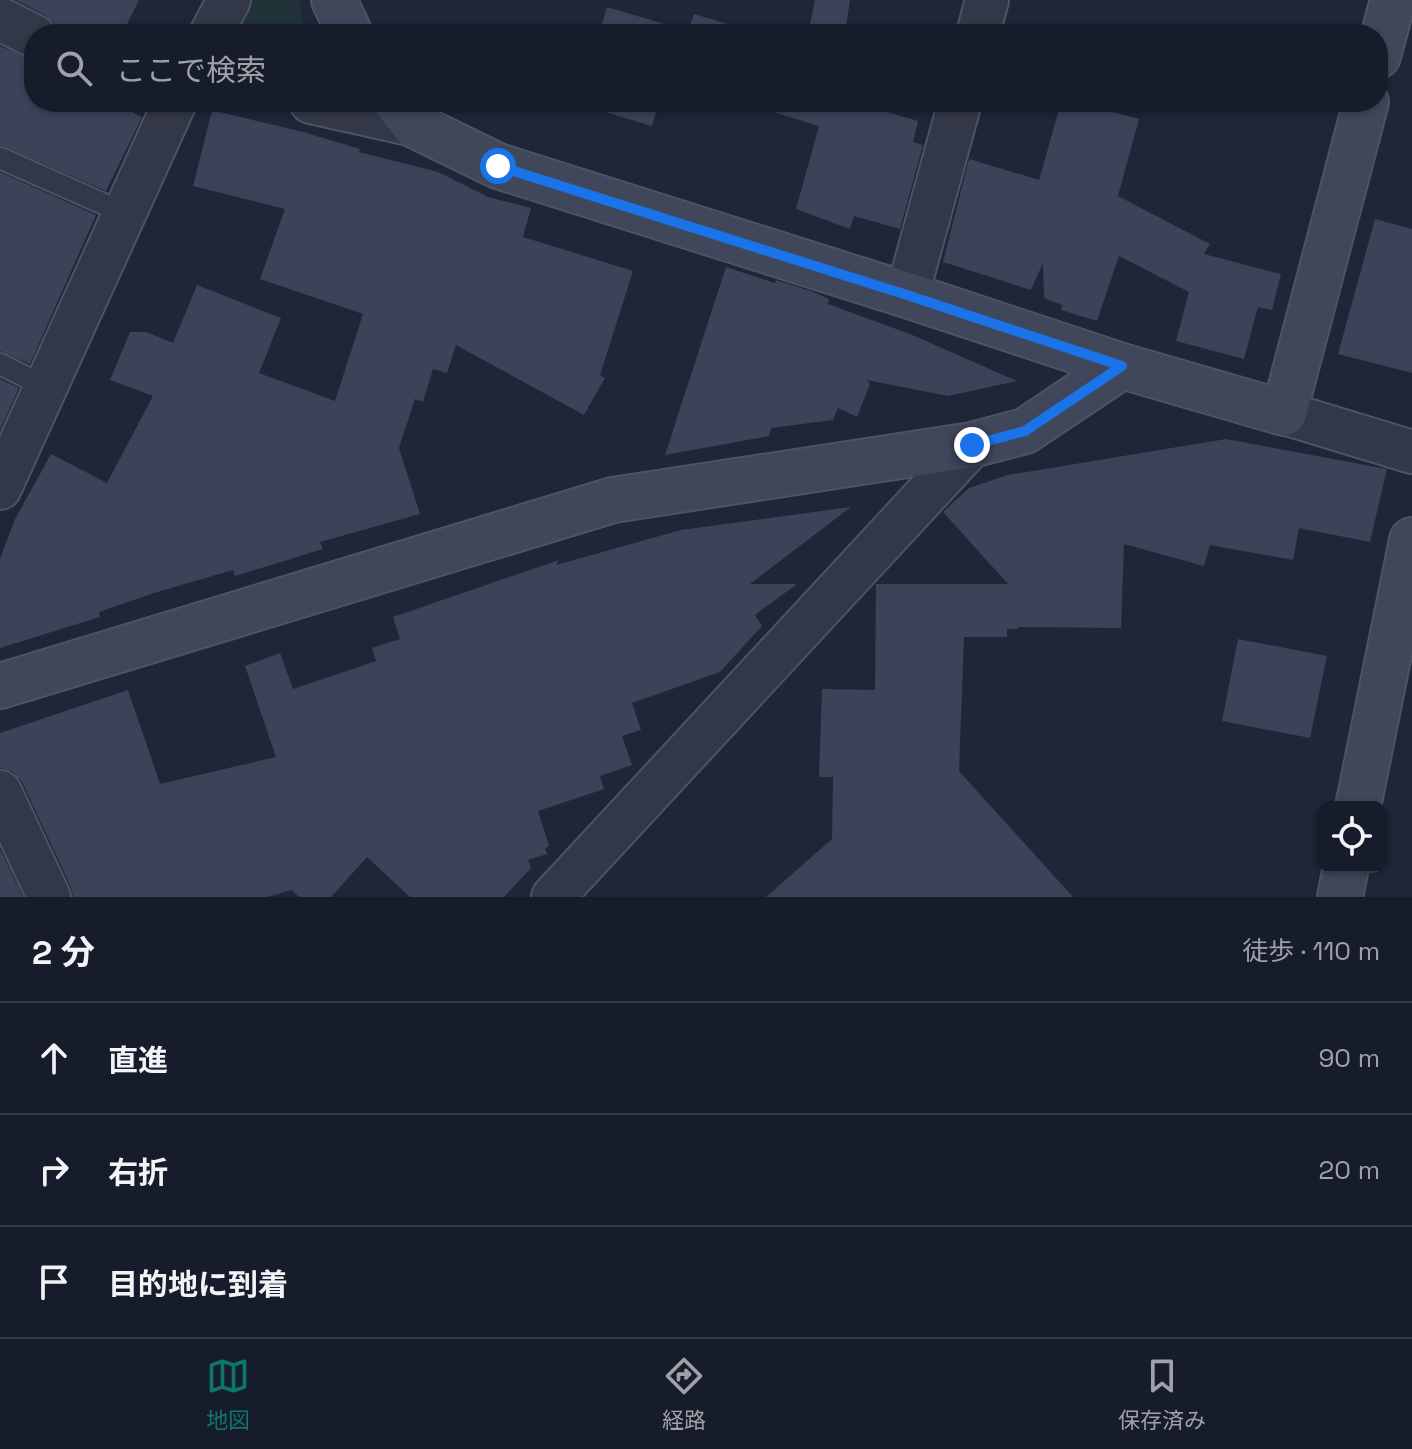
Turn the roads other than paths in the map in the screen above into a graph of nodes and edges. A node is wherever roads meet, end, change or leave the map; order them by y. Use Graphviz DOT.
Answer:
graph roads {
  1 [pos="229,0"];
  2 [pos="334,0"];
  3 [pos="987,0"];
  4 [pos="1393,0"];
  5 [pos="0,19"];
  6 [pos="216,24"];
  7 [pos="345,24"];
  8 [pos="981,24"];
  9 [pos="1387,24"];
  10 [pos="24,31"];
  11 [pos="170,112"];
  12 [pos="957,112"];
  13 [pos="1363,112"];
  14 [pos="405,114"];
  15 [pos="0,158"];
  16 [pos="124,213"];
  17 [pos="907,295"];
  18 [pos="0,364"];
  19 [pos="1122,366"];
  20 [pos="46,387"];
  21 [pos="1284,413"];
  22 [pos="972,445"];
  23 [pos="1412,452"];
  24 [pos="0,488"];
  25 [pos="1412,540"];
  26 [pos="0,686"];
  27 [pos="0,792"];
  28 [pos="1359,801"];
  29 [pos="1345,873"];
  30 [pos="49,897"];
  31 [pos="553,897"];
  32 [pos="1340,897"];
  1 -- 6 [label="street"];
  2 -- 7 [label="street"];
  3 -- 8 [label="street"];
  4 -- 9 [label="street"];
  5 -- 10 [label="street"];
  11 -- 16 [label="street"];
  12 -- 17 [label="street"];
  13 -- 21 [label="street"];
  14 -- 17 [label="street"];
  15 -- 16 [label="lane"];
  16 -- 20 [label="street"];
  17 -- 19 [label="street"];
  18 -- 20 [label="lane"];
  19 -- 21 [label="street"];
  19 -- 22 [label="street"];
  20 -- 24 [label="street"];
  21 -- 23 [label="street"];
  22 -- 26 [label="street"];
  22 -- 31 [label="street"];
  25 -- 28 [label="street"];
  27 -- 30 [label="street"];
  29 -- 32 [label="street"];
}
